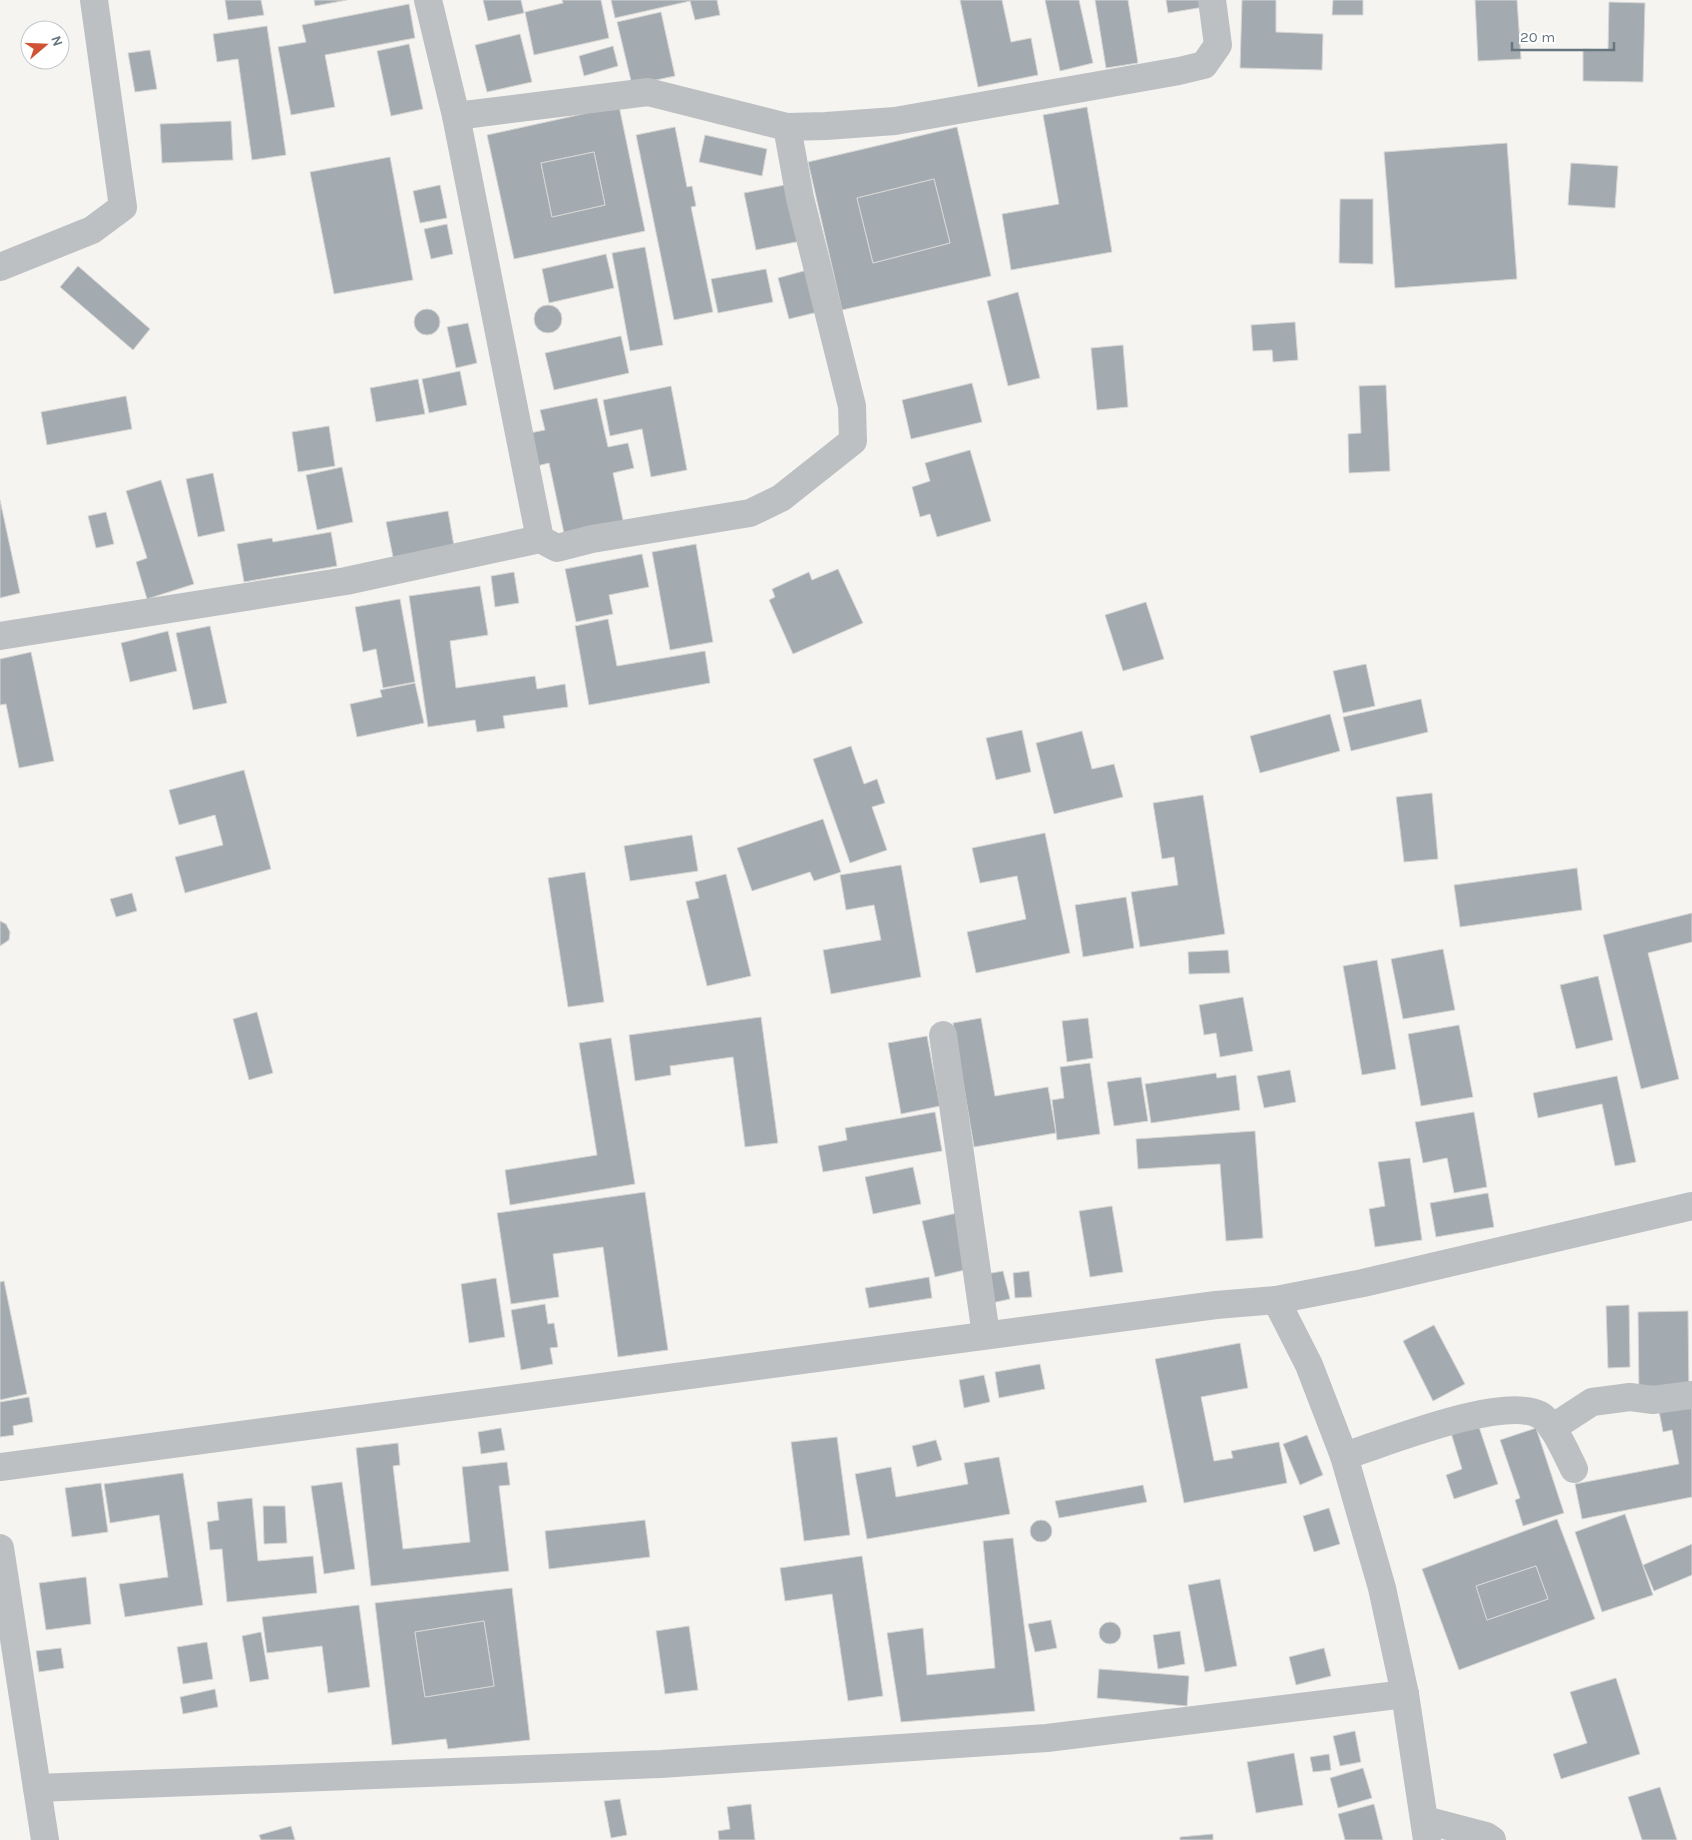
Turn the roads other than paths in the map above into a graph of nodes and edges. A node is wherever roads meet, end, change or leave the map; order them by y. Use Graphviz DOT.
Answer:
graph roads {
  1 [pos="94,0"];
  2 [pos="428,0"];
  3 [pos="1212,0"];
  4 [pos="456,116"];
  5 [pos="787,127"];
  6 [pos="0,267"];
  7 [pos="540,539"];
  8 [pos="0,636"];
  9 [pos="943,1035"];
  10 [pos="1692,1206"];
  11 [pos="1276,1300"];
  12 [pos="986,1335"];
  13 [pos="1692,1395"];
  14 [pos="1552,1428"];
  15 [pos="1344,1456"];
  16 [pos="0,1467"];
  17 [pos="1574,1469"];
  18 [pos="0,1548"];
  19 [pos="1405,1694"];
  20 [pos="37,1788"];
  21 [pos="1426,1830"];
  22 [pos="45,1840"];
  23 [pos="1492,1840"];
  1 -- 6 [label="street"];
  2 -- 4 [label="street"];
  3 -- 5 [label="street"];
  4 -- 5 [label="street"];
  4 -- 7 [label="street"];
  5 -- 7 [label="street"];
  7 -- 8 [label="street"];
  9 -- 12 [label="street"];
  10 -- 11 [label="street"];
  11 -- 12 [label="street"];
  11 -- 15 [label="street"];
  12 -- 16 [label="street"];
  13 -- 14 [label="street"];
  14 -- 15 [label="street"];
  14 -- 17 [label="street"];
  15 -- 19 [label="street"];
  18 -- 20 [label="street"];
  19 -- 20 [label="street"];
  19 -- 21 [label="street"];
  20 -- 22 [label="street"];
  21 -- 23 [label="street"];
}
